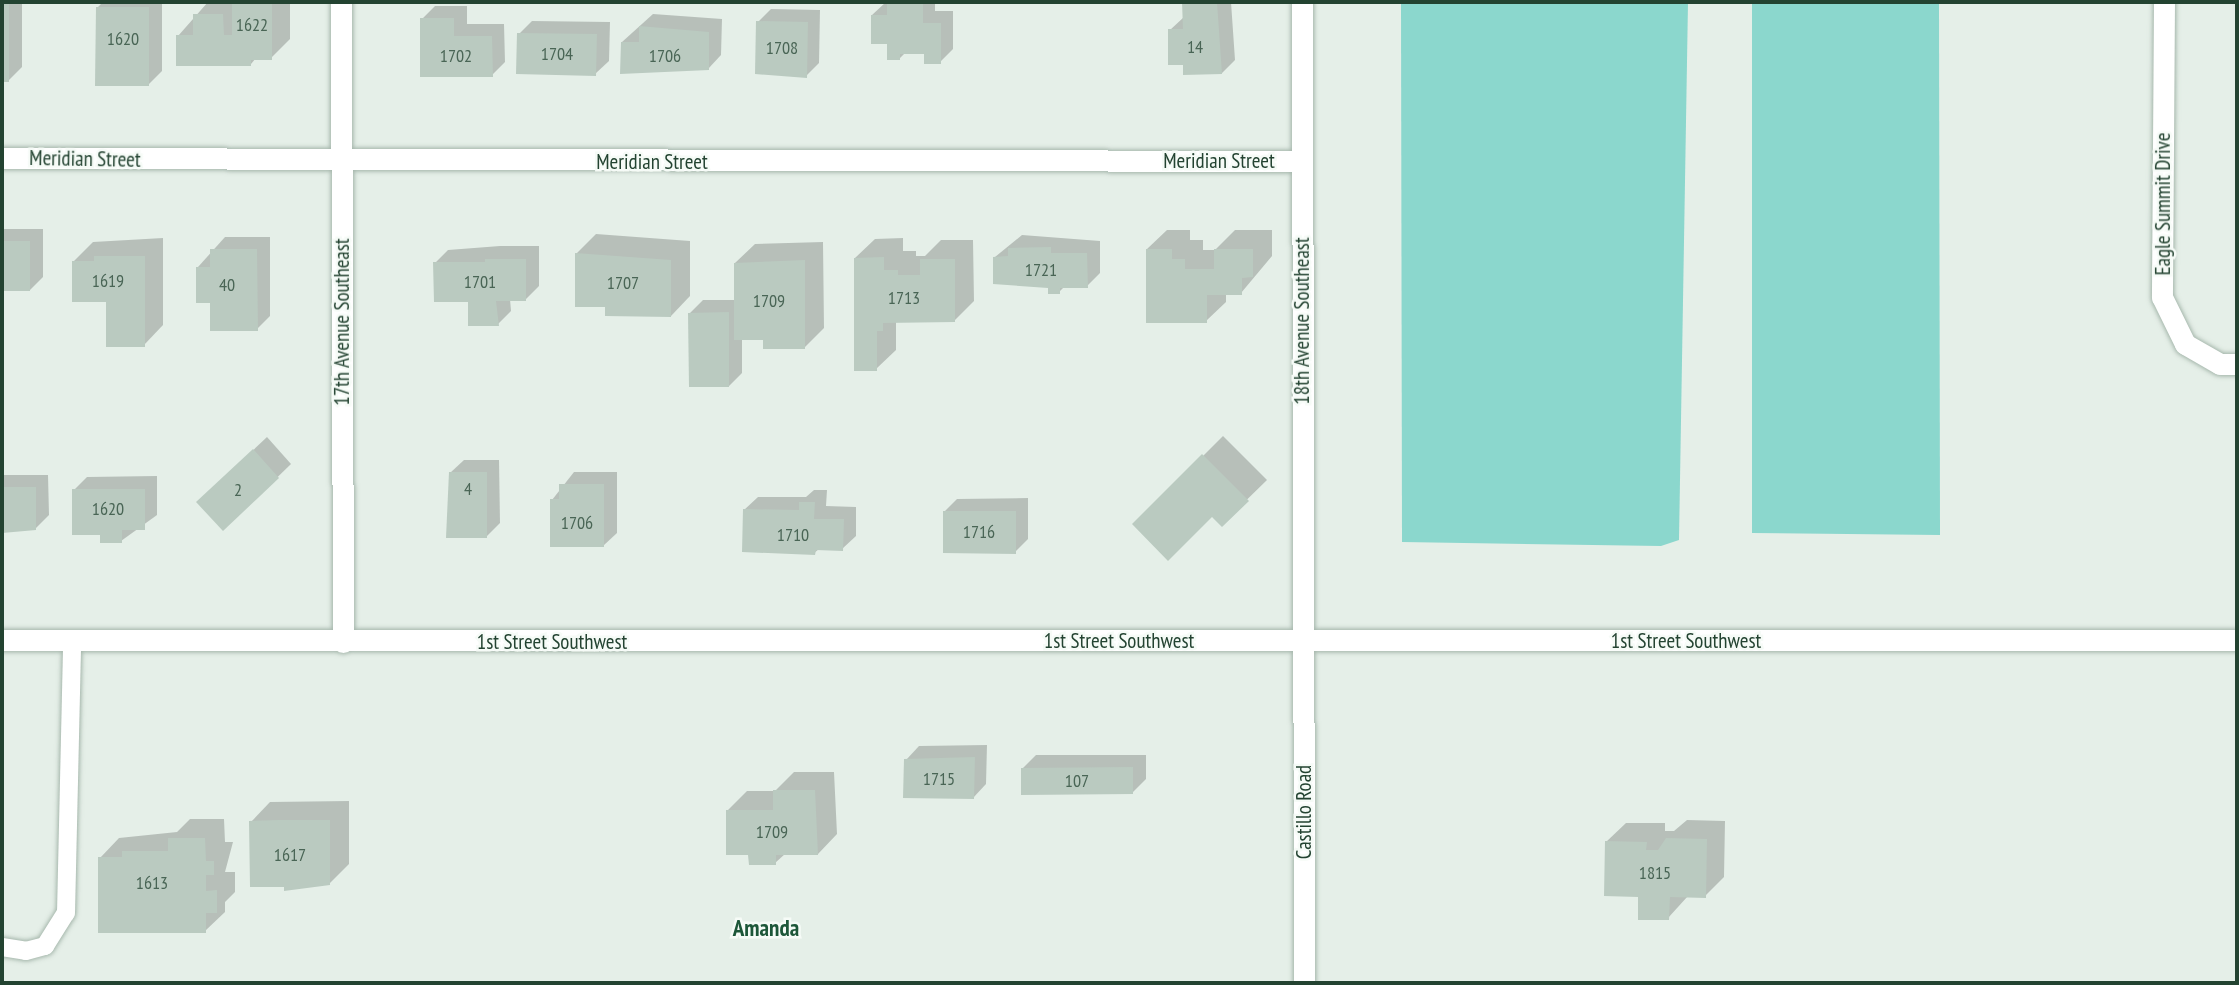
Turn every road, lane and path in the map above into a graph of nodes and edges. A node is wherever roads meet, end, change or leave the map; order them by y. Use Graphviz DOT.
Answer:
graph roads {
  1 [pos="341,2"];
  2 [pos="1302,2"];
  3 [pos="2164,2"];
  4 [pos="2,158"];
  5 [pos="1302,161"];
  6 [pos="341,162"];
  7 [pos="2237,364"];
  8 [pos="2,640"];
  9 [pos="2237,640"];
  10 [pos="72,641"];
  11 [pos="1303,641"];
  12 [pos="344,642"];
  13 [pos="2,947"];
  14 [pos="1304,983"];
  1 -- 6 [label="street, 17th Avenue Southeast"];
  2 -- 5 [label="street, 18th Avenue Southeast"];
  3 -- 7 [label="street, Eagle Summit Drive"];
  4 -- 6 [label="street, Meridian Street"];
  5 -- 6 [label="street, Meridian Street"];
  5 -- 11 [label="street, 18th Avenue Southeast"];
  6 -- 12 [label="street, 17th Avenue Southeast"];
  8 -- 10 [label="street, 1st Street Southwest"];
  9 -- 11 [label="street, 1st Street Southwest"];
  10 -- 12 [label="street, 1st Street Southwest"];
  10 -- 13 [label="lane"];
  11 -- 12 [label="street, 1st Street Southwest"];
  11 -- 14 [label="street, Castillo Road"];
}
